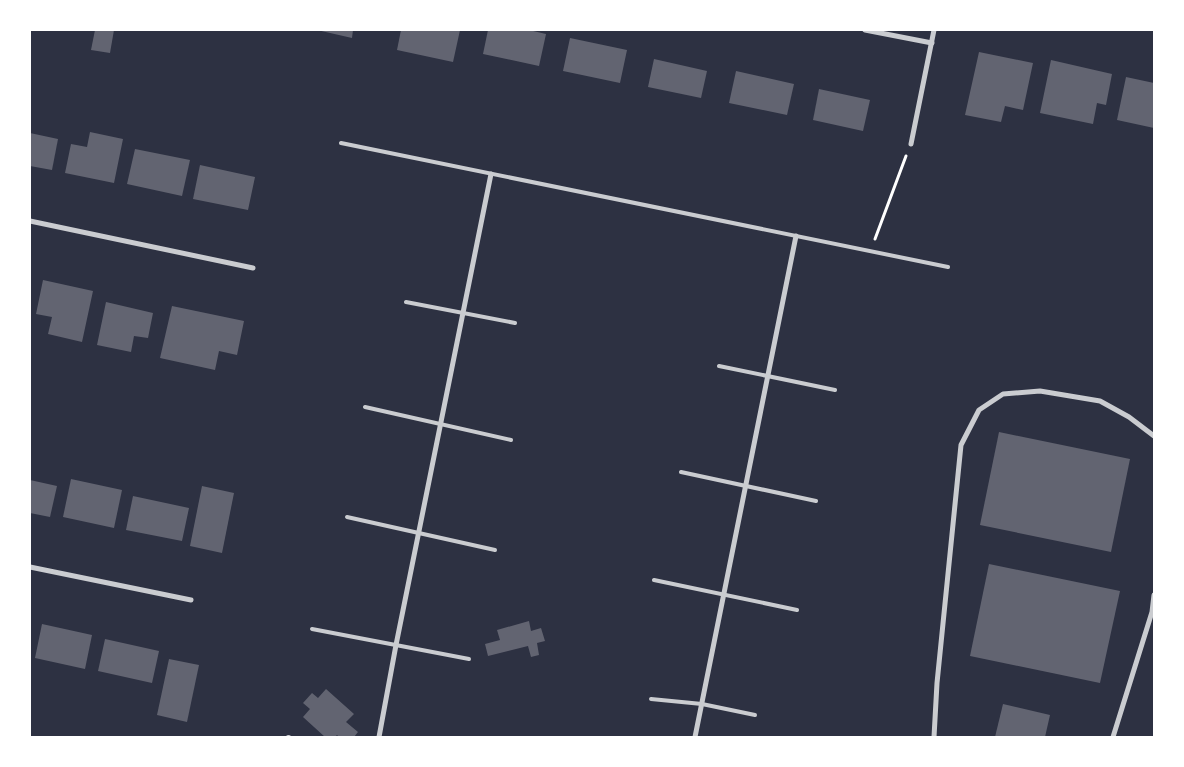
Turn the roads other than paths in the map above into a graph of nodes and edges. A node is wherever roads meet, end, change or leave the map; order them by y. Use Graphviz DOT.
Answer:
graph roads {
  1 [pos="865,30"];
  2 [pos="934,30"];
  3 [pos="932,44"];
  4 [pos="341,143"];
  5 [pos="911,144"];
  6 [pos="491,174"];
  7 [pos="30,221"];
  8 [pos="796,236"];
  9 [pos="253,268"];
  10 [pos="948,268"];
  11 [pos="406,302"];
  12 [pos="463,313"];
  13 [pos="515,323"];
  14 [pos="719,366"];
  15 [pos="768,376"];
  16 [pos="835,390"];
  17 [pos="366,407"];
  18 [pos="440,424"];
  19 [pos="1154,436"];
  20 [pos="511,440"];
  21 [pos="681,472"];
  22 [pos="746,486"];
  23 [pos="816,500"];
  24 [pos="347,517"];
  25 [pos="418,533"];
  26 [pos="495,550"];
  27 [pos="30,567"];
  28 [pos="654,580"];
  29 [pos="724,594"];
  30 [pos="1154,595"];
  31 [pos="191,600"];
  32 [pos="797,610"];
  33 [pos="312,629"];
  34 [pos="396,645"];
  35 [pos="469,659"];
  36 [pos="650,699"];
  37 [pos="702,704"];
  38 [pos="755,715"];
  39 [pos="379,737"];
  40 [pos="695,737"];
  41 [pos="934,737"];
  42 [pos="1113,737"];
  1 -- 3 [label="street"];
  2 -- 3 [label="street"];
  3 -- 5 [label="street"];
  4 -- 6 [label="lane"];
  6 -- 8 [label="lane"];
  6 -- 12 [label="street"];
  7 -- 9 [label="street"];
  8 -- 10 [label="lane"];
  8 -- 15 [label="street"];
  11 -- 12 [label="lane"];
  12 -- 13 [label="lane"];
  12 -- 18 [label="street"];
  14 -- 15 [label="lane"];
  15 -- 16 [label="lane"];
  15 -- 22 [label="street"];
  17 -- 18 [label="lane"];
  18 -- 20 [label="lane"];
  18 -- 25 [label="street"];
  19 -- 41 [label="street"];
  21 -- 22 [label="lane"];
  22 -- 23 [label="lane"];
  22 -- 29 [label="street"];
  24 -- 25 [label="lane"];
  25 -- 26 [label="lane"];
  25 -- 34 [label="street"];
  27 -- 31 [label="street"];
  28 -- 29 [label="lane"];
  29 -- 32 [label="lane"];
  29 -- 37 [label="street"];
  30 -- 42 [label="street"];
  33 -- 34 [label="lane"];
  34 -- 35 [label="lane"];
  34 -- 39 [label="street"];
  36 -- 37 [label="lane"];
  37 -- 38 [label="lane"];
  37 -- 40 [label="street"];
}
